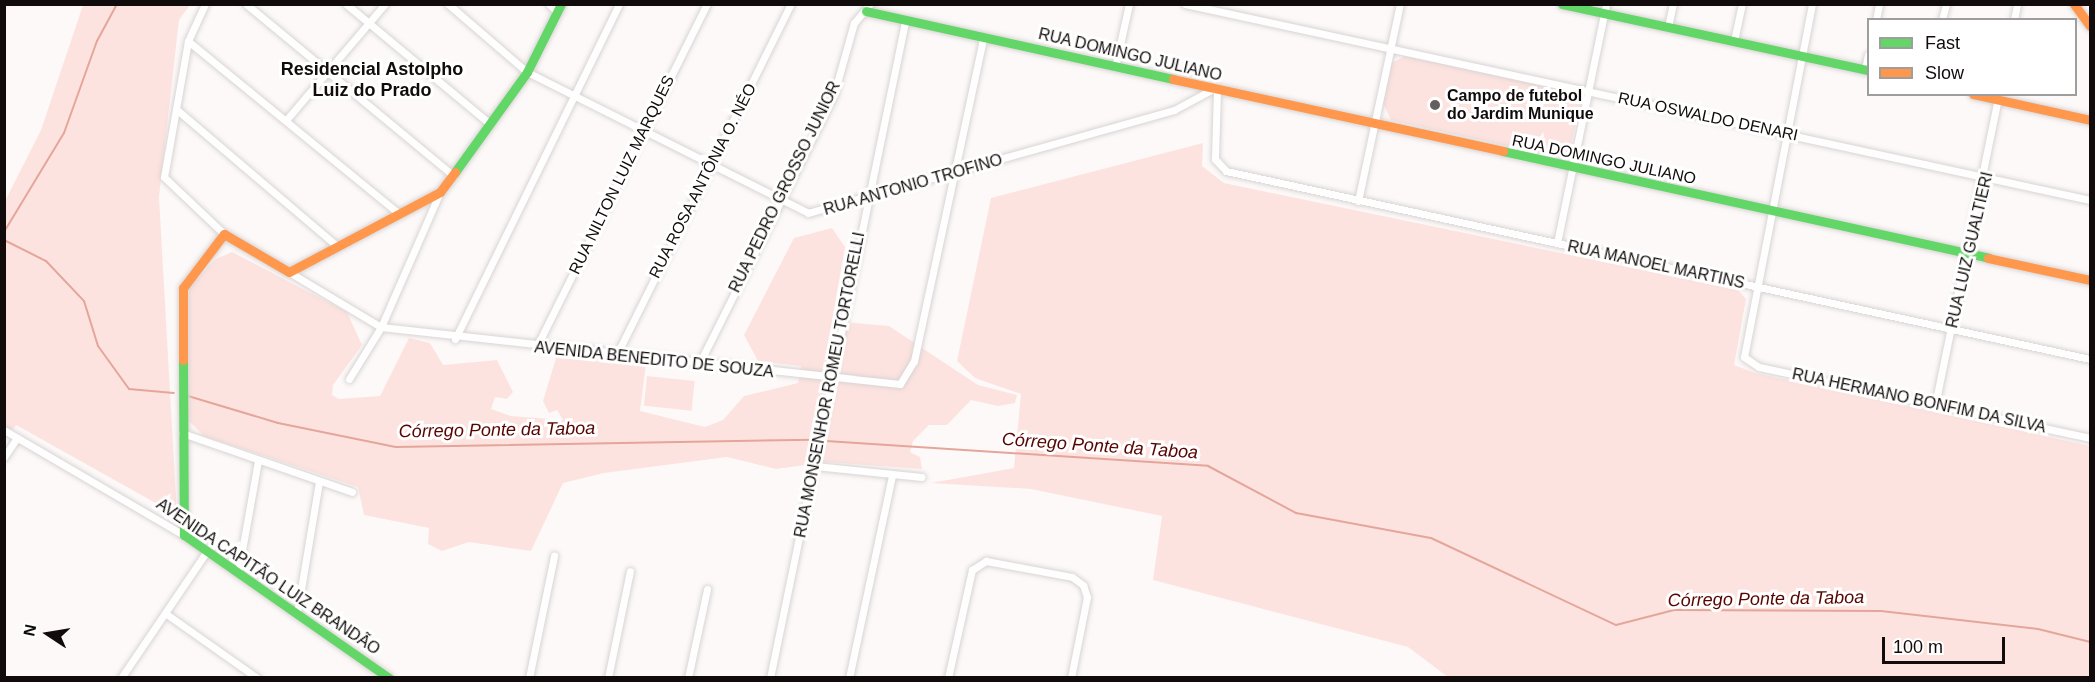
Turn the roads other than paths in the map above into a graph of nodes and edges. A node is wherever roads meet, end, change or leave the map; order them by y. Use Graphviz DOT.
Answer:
graph roads {
  1 [pos="205,4"];
  2 [pos="246,4"];
  3 [pos="346,4"];
  4 [pos="385,4"];
  5 [pos="448,4"];
  6 [pos="549,4"];
  7 [pos="620,4"];
  8 [pos="707,4"];
  9 [pos="791,4"];
  10 [pos="1129,4"];
  11 [pos="1185,4"];
  12 [pos="1400,4"];
  13 [pos="1562,4"];
  14 [pos="1673,4"];
  15 [pos="1742,4"];
  16 [pos="1812,4"];
  17 [pos="2074,4"];
  18 [pos="559,8"];
  19 [pos="868,8"];
  20 [pos="1607,10"];
  21 [pos="905,22"];
  22 [pos="369,24"];
  23 [pos="2091,26"];
  24 [pos="1668,27"];
  25 [pos="983,38"];
  26 [pos="188,40"];
  27 [pos="1734,41"];
  28 [pos="1391,48"];
  29 [pos="1804,57"];
  30 [pos="1115,67"];
  31 [pos="1867,70"];
  32 [pos="328,72"];
  33 [pos="527,72"];
  34 [pos="1215,90"];
  35 [pos="1588,92"];
  36 [pos="572,98"];
  37 [pos="1999,98"];
  38 [pos="176,109"];
  39 [pos="287,119"];
  40 [pos="2091,120"];
  41 [pos="489,123"];
  42 [pos="1373,124"];
  43 [pos="643,133"];
  44 [pos="1788,134"];
  45 [pos="711,166"];
  46 [pos="1573,168"];
  47 [pos="953,172"];
  48 [pos="453,175"];
  49 [pos="1986,177"];
  50 [pos="440,192"];
  51 [pos="867,197"];
  52 [pos="2091,200"];
  53 [pos="1358,201"];
  54 [pos="777,202"];
  55 [pos="396,211"];
  56 [pos="1771,212"];
  57 [pos="224,234"];
  58 [pos="1557,243"];
  59 [pos="336,245"];
  60 [pos="1969,254"];
  61 [pos="289,272"];
  62 [pos="2091,280"];
  63 [pos="1754,286"];
  64 [pos="381,327"];
  65 [pos="1952,330"];
  66 [pos="455,339"];
  67 [pos="537,346"];
  68 [pos="616,357"];
  69 [pos="2091,359"];
  70 [pos="699,364"];
  71 [pos="349,379"];
  72 [pos="831,380"];
  73 [pos="1935,405"];
  74 [pos="4,430"];
  75 [pos="182,433"];
  76 [pos="17,438"];
  77 [pos="2091,438"];
  78 [pos="4,457"];
  79 [pos="258,461"];
  80 [pos="815,466"];
  81 [pos="891,476"];
  82 [pos="921,477"];
  83 [pos="319,482"];
  84 [pos="352,492"];
  85 [pos="184,535"];
  86 [pos="207,550"];
  87 [pos="554,556"];
  88 [pos="630,571"];
  89 [pos="238,573"];
  90 [pos="707,589"];
  91 [pos="165,613"];
  92 [pos="297,613"];
  93 [pos="125,676"];
  94 [pos="256,678"];
  95 [pos="389,678"];
  96 [pos="529,678"];
  97 [pos="608,678"];
  98 [pos="688,678"];
  99 [pos="770,678"];
  100 [pos="849,678"];
  101 [pos="948,678"];
  102 [pos="1071,678"];
  1 -- 26 [label="street"];
  2 -- 32 [label="street"];
  3 -- 22 [label="street"];
  4 -- 22 [label="street"];
  5 -- 33 [label="street, RUA ANTONIO TROFINO"];
  6 -- 18 [label="street"];
  7 -- 36 [label="street"];
  8 -- 43 [label="street, RUA NILTON LUIZ MARQUES"];
  9 -- 45 [label="street, RUA ROSA ANTÔNIA O. NÉO"];
  10 -- 30 [label="street"];
  11 -- 28 [label="street, RUA OSWALDO DENARI"];
  12 -- 28 [label="street"];
  13 -- 20 [label="street"];
  14 -- 24 [label="street"];
  15 -- 27 [label="street"];
  16 -- 29 [label="street"];
  17 -- 23 [label="street"];
  18 -- 33 [label="street"];
  19 -- 21 [label="street, RUA DOMINGO JULIANO"];
  19 -- 54 [label="street, RUA PEDRO GROSSO JUNIOR"];
  20 -- 24 [label="street"];
  20 -- 35 [label="street"];
  21 -- 25 [label="street, RUA DOMINGO JULIANO"];
  21 -- 51 [label="street, RUA MONSENHOR ROMEU TORTORELLI"];
  22 -- 32 [label="street"];
  22 -- 41 [label="street"];
  24 -- 27 [label="street"];
  25 -- 30 [label="street, RUA DOMINGO JULIANO"];
  25 -- 47 [label="street"];
  26 -- 38 [label="street"];
  26 -- 39 [label="street"];
  27 -- 29 [label="street"];
  28 -- 35 [label="street, RUA OSWALDO DENARI"];
  28 -- 42 [label="street"];
  29 -- 31 [label="street"];
  29 -- 44 [label="street"];
  30 -- 34 [label="street, RUA DOMINGO JULIANO"];
  32 -- 39 [label="street"];
  32 -- 48 [label="street"];
  33 -- 36 [label="street, RUA ANTONIO TROFINO"];
  33 -- 41 [label="street"];
  34 -- 42 [label="street, RUA DOMINGO JULIANO"];
  34 -- 47 [label="street, RUA ANTONIO TROFINO"];
  34 -- 53 [label="street, RUA MANOEL MARTINS"];
  35 -- 44 [label="street, RUA OSWALDO DENARI"];
  35 -- 46 [label="street"];
  36 -- 43 [label="street, RUA ANTONIO TROFINO"];
  36 -- 66 [label="street"];
  37 -- 40 [label="street"];
  37 -- 49 [label="street, RUA LUIZ GUALTIERI"];
  38 -- 57 [label="street"];
  38 -- 59 [label="street"];
  39 -- 55 [label="street"];
  41 -- 48 [label="street"];
  42 -- 46 [label="street, RUA DOMINGO JULIANO"];
  42 -- 53 [label="street"];
  43 -- 45 [label="street, RUA ANTONIO TROFINO"];
  43 -- 67 [label="street, RUA NILTON LUIZ MARQUES"];
  44 -- 49 [label="street, RUA OSWALDO DENARI"];
  44 -- 56 [label="street"];
  45 -- 54 [label="street, RUA ANTONIO TROFINO"];
  45 -- 68 [label="street, RUA ROSA ANTÔNIA O. NÉO"];
  46 -- 56 [label="street, RUA DOMINGO JULIANO"];
  46 -- 58 [label="street"];
  47 -- 51 [label="street, RUA ANTONIO TROFINO"];
  47 -- 72 [label="street, AVENIDA BENEDITO DE SOUZA"];
  48 -- 50 [label="street"];
  49 -- 52 [label="street, RUA OSWALDO DENARI"];
  49 -- 60 [label="street, RUA LUIZ GUALTIERI"];
  50 -- 55 [label="street"];
  50 -- 64 [label="street"];
  51 -- 54 [label="street, RUA ANTONIO TROFINO"];
  51 -- 72 [label="street, RUA MONSENHOR ROMEU TORTORELLI"];
  53 -- 58 [label="street, RUA MANOEL MARTINS"];
  54 -- 70 [label="street, RUA PEDRO GROSSO JUNIOR"];
  55 -- 59 [label="street"];
  56 -- 60 [label="street, RUA DOMINGO JULIANO"];
  56 -- 63 [label="street"];
  57 -- 61 [label="street"];
  57 -- 75 [label="street"];
  58 -- 63 [label="street, RUA MANOEL MARTINS"];
  59 -- 61 [label="street"];
  60 -- 62 [label="street, RUA DOMINGO JULIANO"];
  60 -- 65 [label="street, RUA LUIZ GUALTIERI"];
  61 -- 64 [label="street"];
  63 -- 65 [label="street, RUA MANOEL MARTINS"];
  63 -- 73 [label="street, RUA HERMANO BONFIM DA SILVA"];
  64 -- 66 [label="street, AVENIDA BENEDITO DE SOUZA"];
  64 -- 71 [label="street"];
  65 -- 69 [label="street, RUA MANOEL MARTINS"];
  65 -- 73 [label="street, RUA LUIZ GUALTIERI"];
  66 -- 67 [label="street, AVENIDA BENEDITO DE SOUZA"];
  67 -- 68 [label="street, AVENIDA BENEDITO DE SOUZA"];
  68 -- 70 [label="street, AVENIDA BENEDITO DE SOUZA"];
  70 -- 72 [label="street, AVENIDA BENEDITO DE SOUZA"];
  72 -- 80 [label="street, RUA MONSENHOR ROMEU TORTORELLI"];
  73 -- 77 [label="street, RUA HERMANO BONFIM DA SILVA"];
  74 -- 76 [label="street, AVENIDA CAPITÃO LUIZ BRANDÃO"];
  75 -- 79 [label="street"];
  75 -- 85 [label="street"];
  76 -- 78 [label="street"];
  76 -- 85 [label="street, AVENIDA CAPITÃO LUIZ BRANDÃO"];
  79 -- 83 [label="street"];
  79 -- 89 [label="street"];
  80 -- 81 [label="street"];
  80 -- 99 [label="street, RUA MONSENHOR ROMEU TORTORELLI"];
  81 -- 82 [label="street"];
  81 -- 100 [label="street"];
  83 -- 84 [label="street"];
  83 -- 92 [label="street"];
  85 -- 86 [label="street, AVENIDA CAPITÃO LUIZ BRANDÃO"];
  86 -- 89 [label="street, AVENIDA CAPITÃO LUIZ BRANDÃO"];
  86 -- 91 [label="street"];
  87 -- 96 [label="street"];
  88 -- 97 [label="street"];
  89 -- 92 [label="street, AVENIDA CAPITÃO LUIZ BRANDÃO"];
  90 -- 98 [label="street"];
  91 -- 93 [label="street"];
  91 -- 94 [label="street"];
  92 -- 95 [label="street, AVENIDA CAPITÃO LUIZ BRANDÃO"];
  101 -- 102 [label="street"];
}
